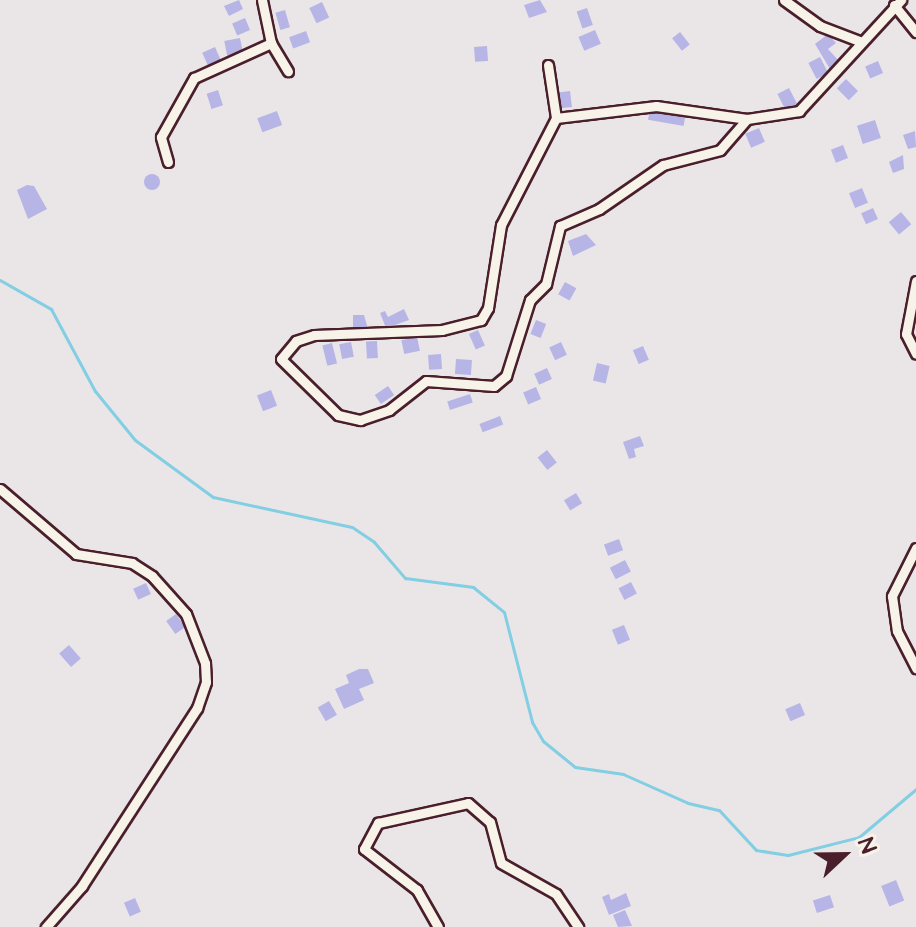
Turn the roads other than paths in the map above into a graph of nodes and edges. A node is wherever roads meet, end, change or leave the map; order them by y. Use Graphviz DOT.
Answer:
graph roads {
  1 [pos="262,0"];
  2 [pos="784,0"];
  3 [pos="897,2"];
  4 [pos="916,32"];
  5 [pos="859,41"];
  6 [pos="271,43"];
  7 [pos="548,65"];
  8 [pos="288,71"];
  9 [pos="556,118"];
  10 [pos="747,119"];
  11 [pos="168,162"];
  12 [pos="916,281"];
  13 [pos="916,354"];
  14 [pos="0,489"];
  15 [pos="916,548"];
  16 [pos="916,668"];
  17 [pos="46,927"];
  18 [pos="438,927"];
  19 [pos="578,927"];
  1 -- 6 [label="street"];
  2 -- 5 [label="street"];
  3 -- 4 [label="street"];
  3 -- 5 [label="street"];
  5 -- 10 [label="street"];
  6 -- 8 [label="street"];
  6 -- 11 [label="street"];
  7 -- 9 [label="street"];
  9 -- 10 [label="street"];
  9 -- 10 [label="street"];
  12 -- 13 [label="street"];
  14 -- 17 [label="street"];
  15 -- 16 [label="street"];
  18 -- 19 [label="street"];
}
